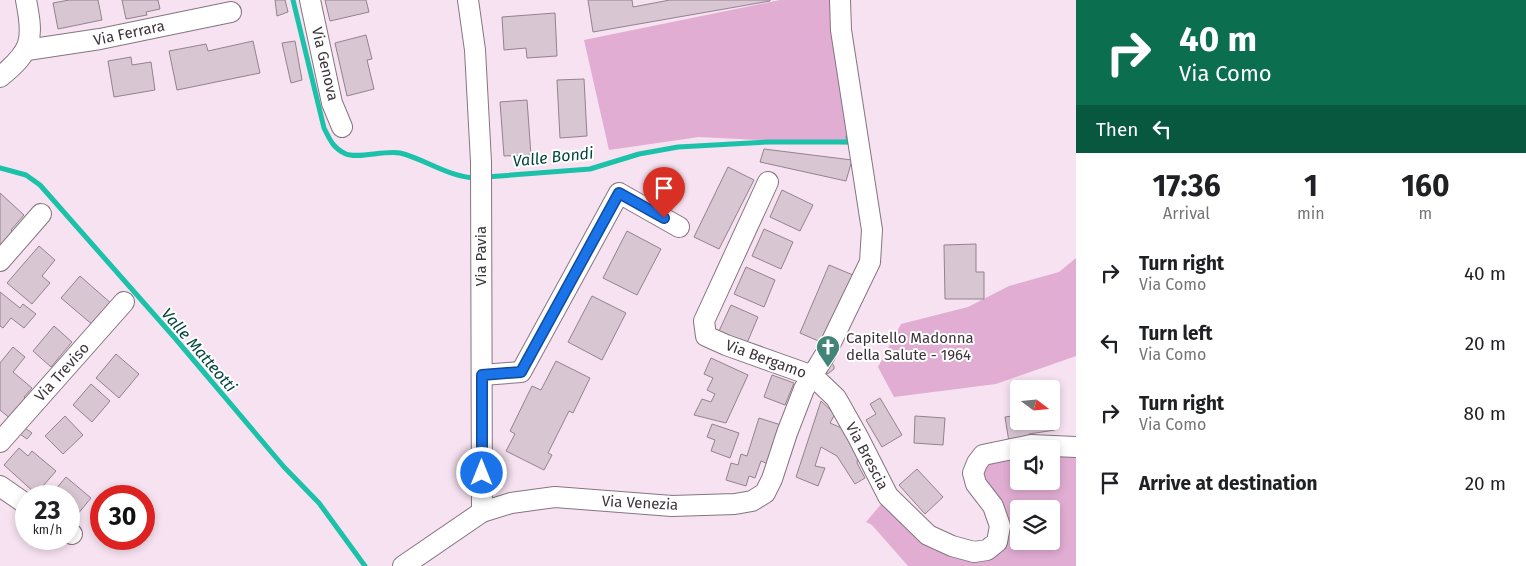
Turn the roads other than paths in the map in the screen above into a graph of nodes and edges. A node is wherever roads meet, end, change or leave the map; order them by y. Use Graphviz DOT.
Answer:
graph roads {
  1 [pos="26,0"];
  2 [pos="310,0"];
  3 [pos="468,0"];
  4 [pos="840,0"];
  5 [pos="231,12"];
  6 [pos="27,50"];
  7 [pos="0,77"];
  8 [pos="342,127"];
  9 [pos="768,182"];
  10 [pos="41,214"];
  11 [pos="679,227"];
  12 [pos="0,261"];
  13 [pos="124,302"];
  14 [pos="482,375"];
  15 [pos="813,376"];
  16 [pos="0,442"];
  17 [pos="1076,448"];
  18 [pos="0,486"];
  19 [pos="15,496"];
  20 [pos="482,512"];
  21 [pos="403,566"];
  1 -- 6 [label="street"];
  2 -- 8 [label="street, Via Genova"];
  3 -- 14 [label="street, Via Pavia"];
  4 -- 15 [label="street, Via Bergamo"];
  5 -- 6 [label="street, Via Ferrara"];
  6 -- 7 [label="street"];
  9 -- 15 [label="street, Via Bergamo"];
  10 -- 12 [label="street"];
  11 -- 14 [label="street"];
  13 -- 16 [label="street, Via Treviso"];
  14 -- 20 [label="street, Via Pavia"];
  15 -- 17 [label="street, Via Brescia"];
  15 -- 20 [label="street, Via Venezia"];
  18 -- 19 [label="street"];
  20 -- 21 [label="street, Via Venezia"];
}
